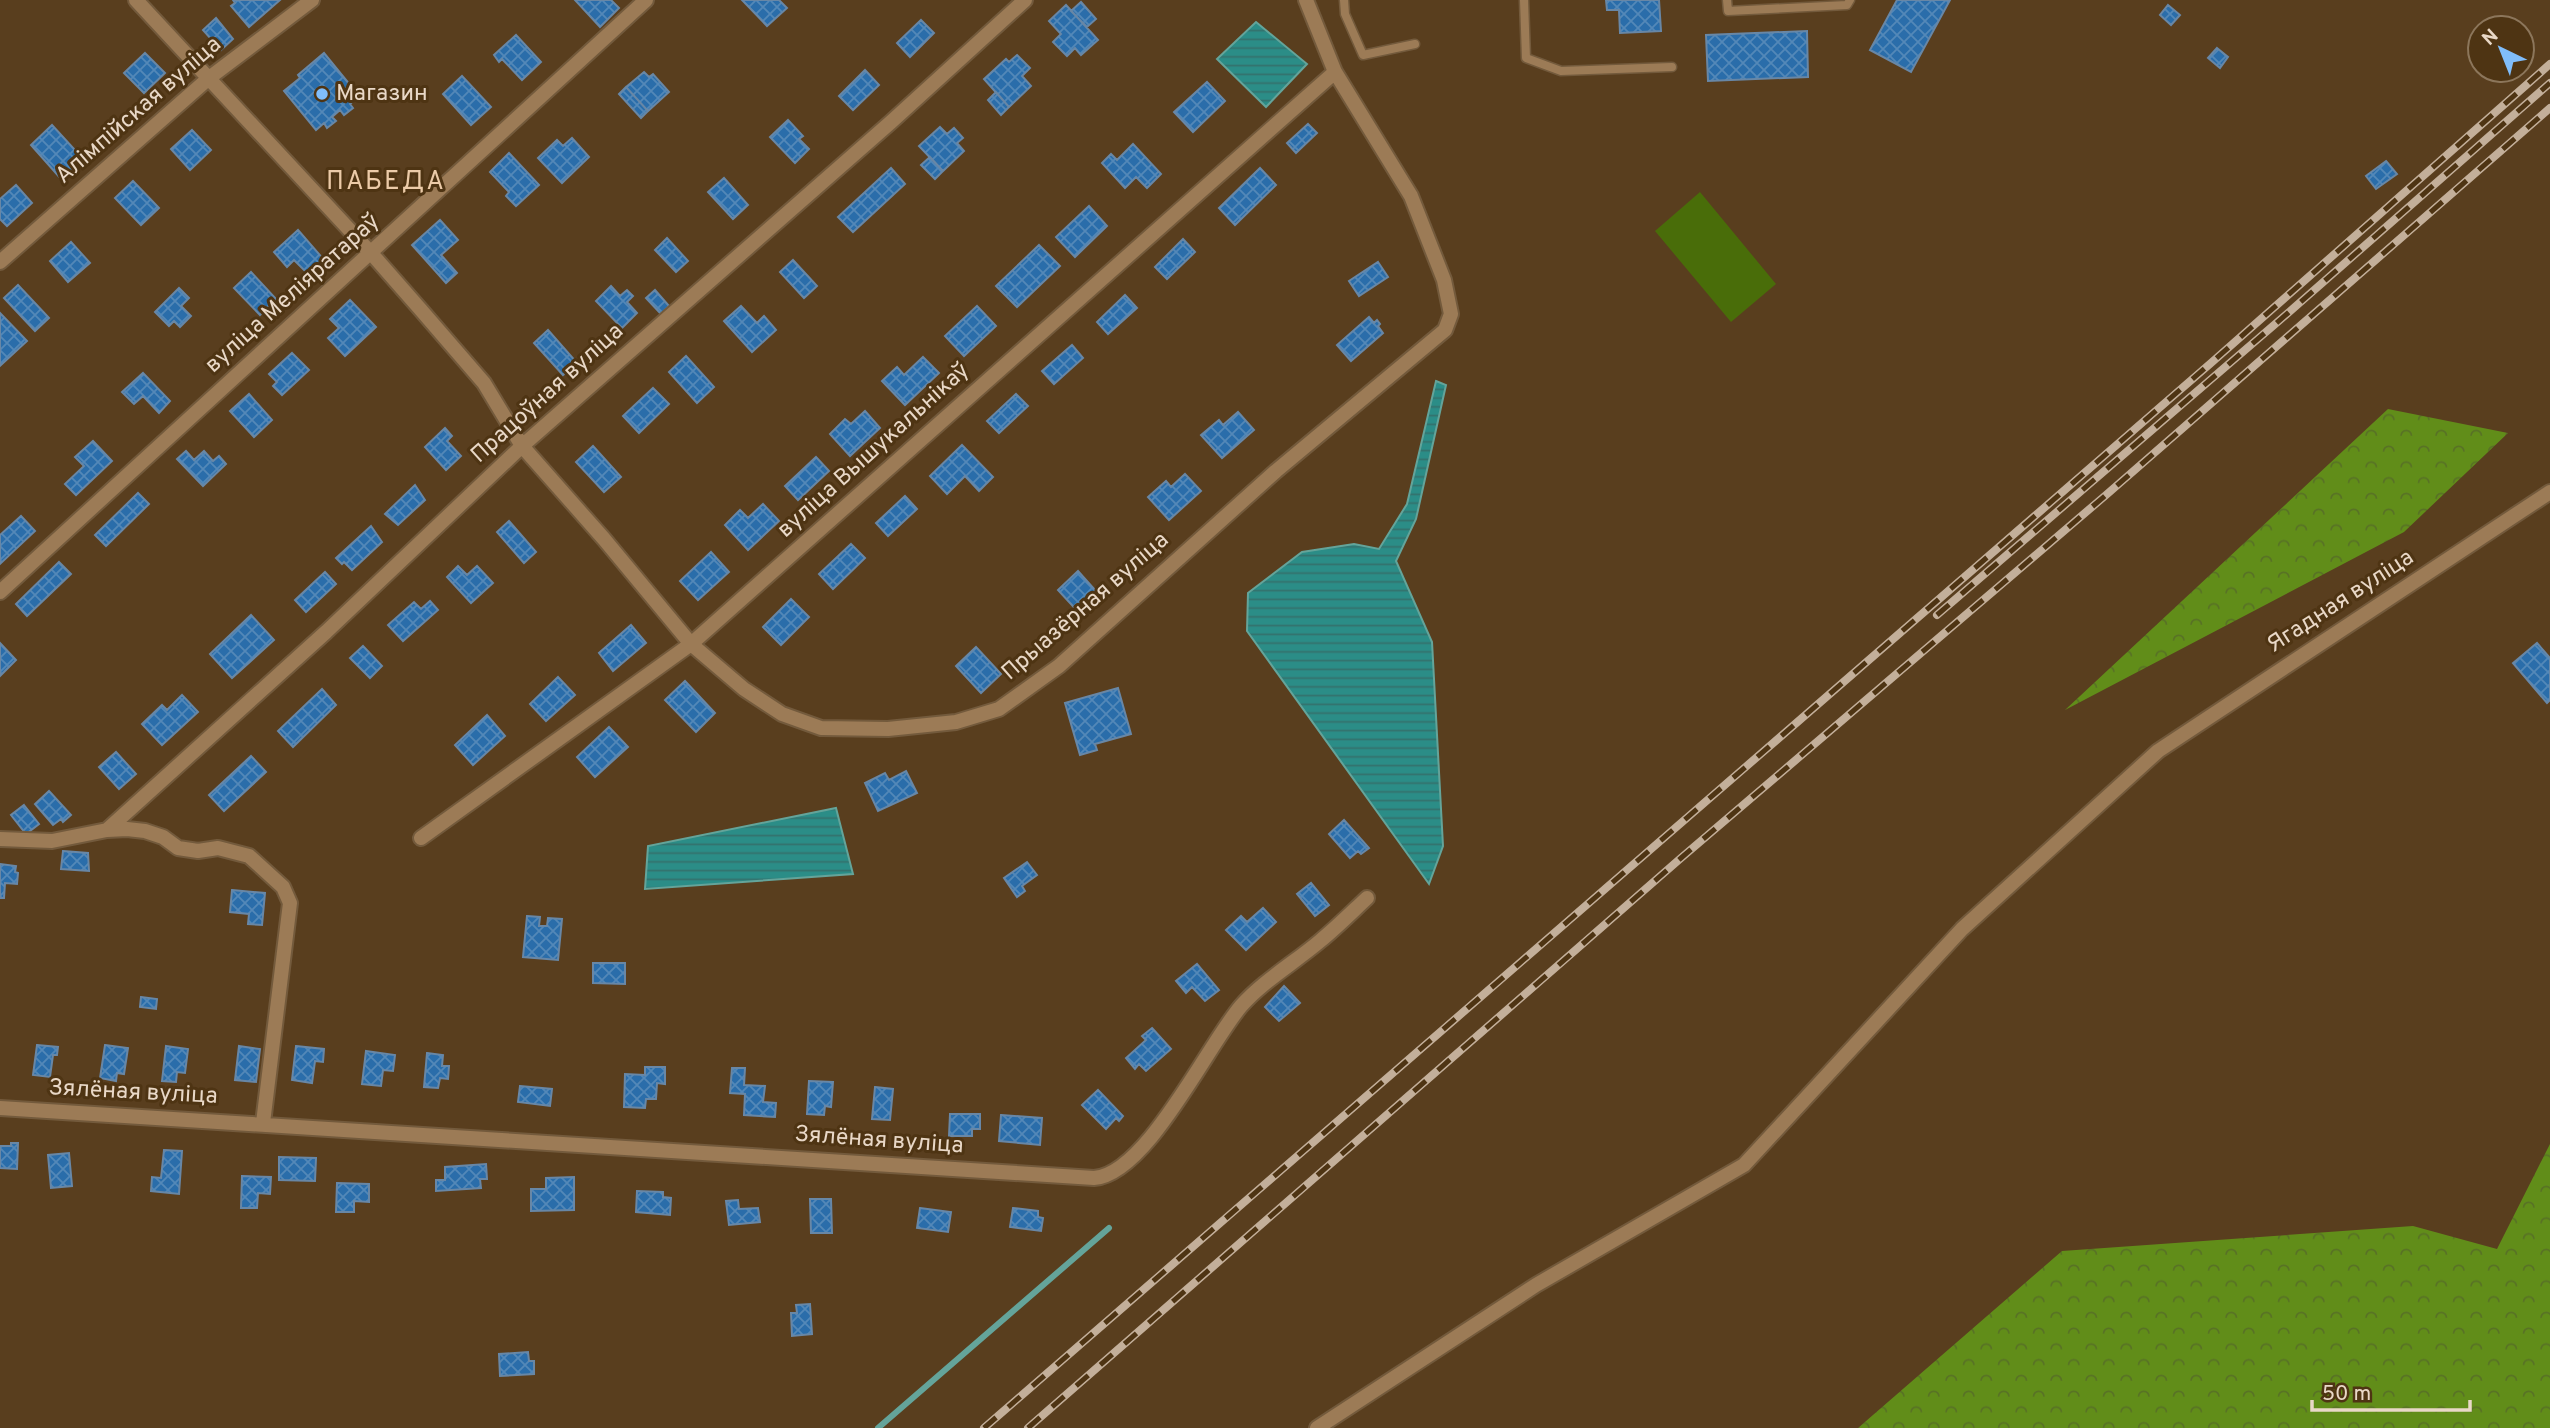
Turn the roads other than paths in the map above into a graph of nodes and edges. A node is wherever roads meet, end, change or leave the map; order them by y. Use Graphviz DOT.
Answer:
graph roads {
  1 [pos="136,0"];
  2 [pos="312,0"];
  3 [pos="646,0"];
  4 [pos="1025,0"];
  5 [pos="1306,0"];
  6 [pos="1344,0"];
  7 [pos="1524,0"];
  8 [pos="1727,0"];
  9 [pos="1850,0"];
  10 [pos="1415,44"];
  11 [pos="1672,67"];
  12 [pos="1335,72"];
  13 [pos="209,78"];
  14 [pos="371,253"];
  15 [pos="0,262"];
  16 [pos="522,446"];
  17 [pos="2550,492"];
  18 [pos="0,592"];
  19 [pos="691,644"];
  20 [pos="107,830"];
  21 [pos="421,838"];
  22 [pos="0,839"];
  23 [pos="1367,898"];
  24 [pos="0,1108"];
  25 [pos="263,1123"];
  26 [pos="1317,1428"];
  1 -- 13 [label="street, Прыазёрная вуліца"];
  2 -- 13 [label="street, Алімпійская вуліца"];
  3 -- 14 [label="street, вуліца Меліяратараў"];
  4 -- 16 [label="street, Працоўная вуліца"];
  5 -- 12 [label="street"];
  6 -- 10 [label="lane"];
  7 -- 11 [label="lane"];
  8 -- 9 [label="lane"];
  12 -- 19 [label="street, вуліца Вышукальнікаў"];
  12 -- 19 [label="street, Прыазёрная вуліца"];
  13 -- 14 [label="street, Прыазёрная вуліца"];
  13 -- 15 [label="street, Алімпійская вуліца"];
  14 -- 16 [label="street, Прыазёрная вуліца"];
  14 -- 18 [label="street, вуліца Меліяратараў"];
  16 -- 19 [label="street, Прыазёрная вуліца"];
  16 -- 20 [label="street, Працоўная вуліца"];
  17 -- 26 [label="street, Ягадная вуліца"];
  19 -- 21 [label="street, вуліца Вышукальнікаў"];
  20 -- 22 [label="street"];
  20 -- 25 [label="street"];
  23 -- 25 [label="street, Зялёная вуліца"];
  24 -- 25 [label="street, Зялёная вуліца"];
}
